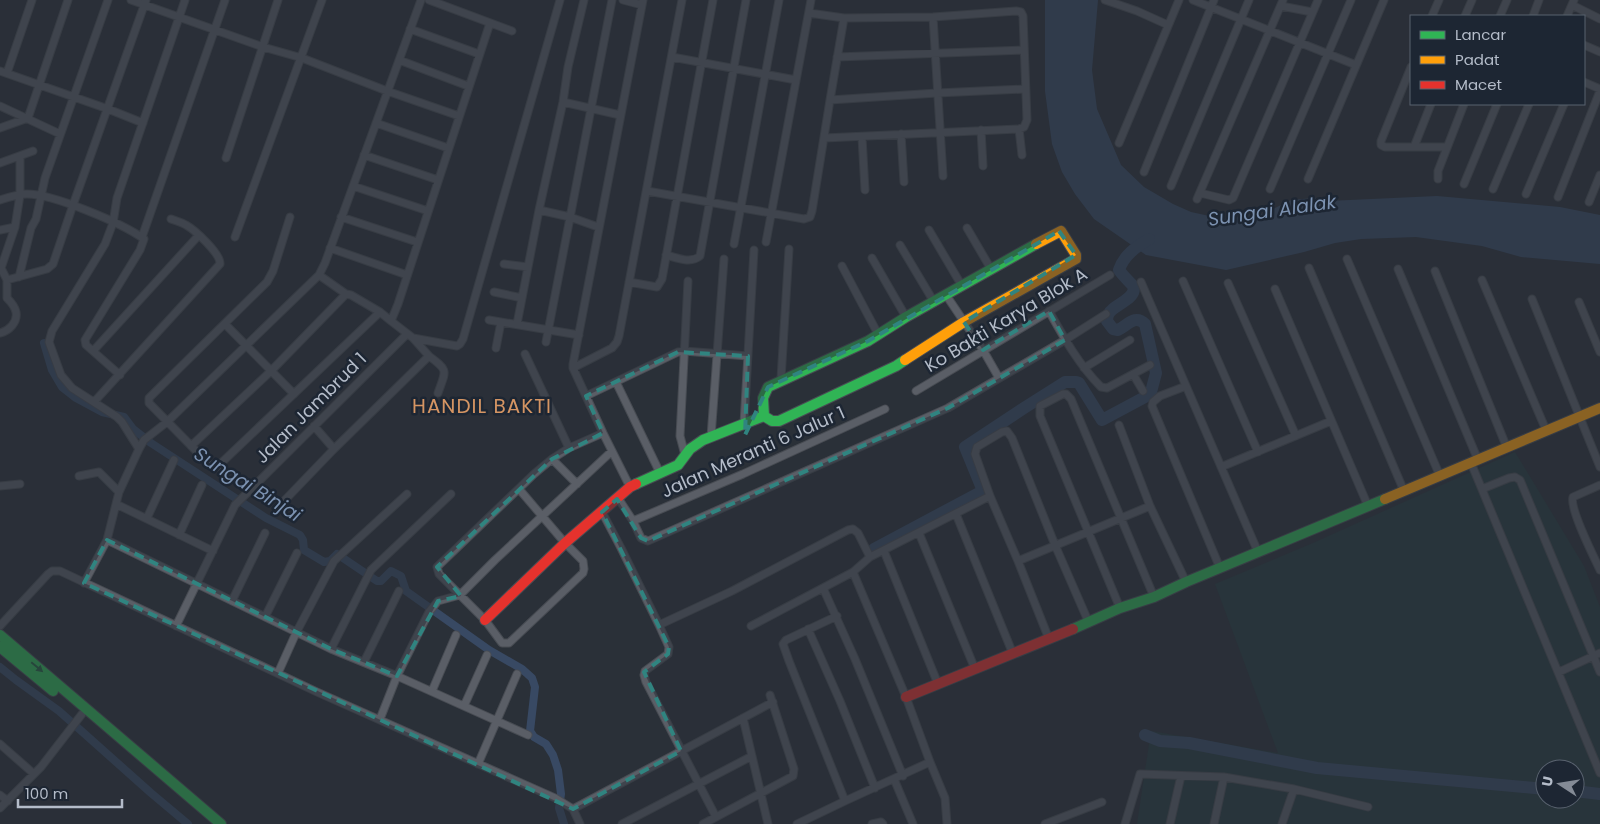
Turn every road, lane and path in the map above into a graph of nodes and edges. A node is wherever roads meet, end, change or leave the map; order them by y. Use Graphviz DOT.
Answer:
graph roads {
  1 [pos="32,0"];
  2 [pos="68,0"];
  3 [pos="108,0"];
  4 [pos="131,0"];
  5 [pos="185,0"];
  6 [pos="225,0"];
  7 [pos="278,0"];
  8 [pos="322,0"];
  9 [pos="421,0"];
  10 [pos="429,0"];
  11 [pos="560,0"];
  12 [pos="584,0"];
  13 [pos="612,0"];
  14 [pos="623,0"];
  15 [pos="682,0"];
  16 [pos="712,0"];
  17 [pos="746,0"];
  18 [pos="779,0"];
  19 [pos="811,0"];
  20 [pos="1105,0"];
  21 [pos="1179,0"];
  22 [pos="1193,0"];
  23 [pos="1249,0"];
  24 [pos="1318,0"];
  25 [pos="1352,0"];
  26 [pos="1384,0"];
  27 [pos="1439,0"];
  28 [pos="1472,0"];
  29 [pos="1507,0"];
  30 [pos="1539,0"];
  31 [pos="146,2"];
  32 [pos="643,2"];
  33 [pos="1213,3"];
  34 [pos="1282,3"];
  35 [pos="1573,3"];
  36 [pos="1312,12"];
  37 [pos="809,13"];
  38 [pos="1432,15"];
  39 [pos="1465,15"];
  40 [pos="1500,15"];
  41 [pos="1532,15"];
  42 [pos="1567,15"];
  43 [pos="933,16"];
  44 [pos="180,18"];
  45 [pos="844,18"];
  46 [pos="1242,18"];
  47 [pos="1600,19"];
  48 [pos="490,23"];
  49 [pos="1168,25"];
  50 [pos="410,29"];
  51 [pos="216,30"];
  52 [pos="512,31"];
  53 [pos="1270,31"];
  54 [pos="1300,43"];
  55 [pos="1585,45"];
  56 [pos="264,47"];
  57 [pos="1024,50"];
  58 [pos="1600,52"];
  59 [pos="479,54"];
  60 [pos="935,54"];
  61 [pos="1328,55"];
  62 [pos="672,57"];
  63 [pos="302,58"];
  64 [pos="837,58"];
  65 [pos="399,60"];
  66 [pos="702,63"];
  67 [pos="1356,66"];
  68 [pos="733,69"];
  69 [pos="1410,70"];
  70 [pos="4,72"];
  71 [pos="764,75"];
  72 [pos="796,80"];
  73 [pos="1585,82"];
  74 [pos="40,85"];
  75 [pos="468,86"];
  76 [pos="1025,90"];
  77 [pos="1600,90"];
  78 [pos="387,92"];
  79 [pos="937,93"];
  80 [pos="73,97"];
  81 [pos="830,100"];
  82 [pos="562,102"];
  83 [pos="1431,105"];
  84 [pos="1464,105"];
  85 [pos="1497,105"];
  86 [pos="1529,105"];
  87 [pos="1564,105"];
  88 [pos="0,106"];
  89 [pos="591,108"];
  90 [pos="108,109"];
  91 [pos="620,115"];
  92 [pos="459,116"];
  93 [pos="28,118"];
  94 [pos="143,123"];
  95 [pos="376,123"];
  96 [pos="0,128"];
  97 [pos="1019,129"];
  98 [pos="981,130"];
  99 [pos="940,132"];
  100 [pos="60,134"];
  101 [pos="901,134"];
  102 [pos="862,137"];
  103 [pos="824,138"];
  104 [pos="1120,143"];
  105 [pos="1414,146"];
  106 [pos="1446,147"];
  107 [pos="448,148"];
  108 [pos="33,151"];
  109 [pos="364,155"];
  110 [pos="1022,155"];
  111 [pos="20,157"];
  112 [pos="226,158"];
  113 [pos="0,163"];
  114 [pos="983,166"];
  115 [pos="1144,172"];
  116 [pos="1600,175"];
  117 [pos="943,176"];
  118 [pos="1308,179"];
  119 [pos="1438,179"];
  120 [pos="438,180"];
  121 [pos="904,182"];
  122 [pos="1464,184"];
  123 [pos="353,186"];
  124 [pos="1171,186"];
  125 [pos="1270,189"];
  126 [pos="1493,189"];
  127 [pos="865,190"];
  128 [pos="647,191"];
  129 [pos="1526,194"];
  130 [pos="20,195"];
  131 [pos="41,196"];
  132 [pos="677,196"];
  133 [pos="1558,197"];
  134 [pos="0,200"];
  135 [pos="710,202"];
  136 [pos="1589,202"];
  137 [pos="73,205"];
  138 [pos="741,207"];
  139 [pos="539,210"];
  140 [pos="428,211"];
  141 [pos="772,212"];
  142 [pos="290,217"];
  143 [pos="341,217"];
  144 [pos="570,217"];
  145 [pos="171,219"];
  146 [pos="113,222"];
  147 [pos="15,227"];
  148 [pos="598,227"];
  149 [pos="967,228"];
  150 [pos="0,230"];
  151 [pos="929,230"];
  152 [pos="199,235"];
  153 [pos="142,237"];
  154 [pos="235,237"];
  155 [pos="417,242"];
  156 [pos="766,242"];
  157 [pos="734,244"];
  158 [pos="900,245"];
  159 [pos="330,248"];
  160 [pos="789,249"];
  161 [pos="754,250"];
  162 [pos="666,255"];
  163 [pos="872,258"];
  164 [pos="724,259"];
  165 [pos="1347,259"];
  166 [pos="504,264"];
  167 [pos="842,266"];
  168 [pos="0,268"];
  169 [pos="528,268"];
  170 [pos="1309,268"];
  171 [pos="991,269"];
  172 [pos="1398,269"];
  173 [pos="1435,271"];
  174 [pos="319,275"];
  175 [pos="407,275"];
  176 [pos="1110,275"];
  177 [pos="19,277"];
  178 [pos="7,280"];
  179 [pos="1482,280"];
  180 [pos="688,281"];
  181 [pos="1183,281"];
  182 [pos="629,282"];
  183 [pos="1141,282"];
  184 [pos="1228,283"];
  185 [pos="962,286"];
  186 [pos="1275,289"];
  187 [pos="494,292"];
  188 [pos="346,294"];
  189 [pos="946,295"];
  190 [pos="522,298"];
  191 [pos="4,299"];
  192 [pos="1532,299"];
  193 [pos="934,302"];
  194 [pos="1579,302"];
  195 [pos="1049,311"];
  196 [pos="380,312"];
  197 [pos="1106,314"];
  198 [pos="906,317"];
  199 [pos="489,320"];
  200 [pos="391,321"];
  201 [pos="502,322"];
  202 [pos="964,322"];
  203 [pos="225,324"];
  204 [pos="517,324"];
  205 [pos="548,330"];
  206 [pos="0,333"];
  207 [pos="878,334"];
  208 [pos="410,336"];
  209 [pos="579,336"];
  210 [pos="1065,340"];
  211 [pos="1130,340"];
  212 [pos="546,342"];
  213 [pos="247,346"];
  214 [pos="496,348"];
  215 [pos="94,350"];
  216 [pos="983,350"];
  217 [pos="684,351"];
  218 [pos="1600,352"];
  219 [pos="524,354"];
  220 [pos="716,354"];
  221 [pos="429,356"];
  222 [pos="748,356"];
  223 [pos="1150,365"];
  224 [pos="573,368"];
  225 [pos="1084,368"];
  226 [pos="272,372"];
  227 [pos="1133,374"];
  228 [pos="120,375"];
  229 [pos="999,378"];
  230 [pos="782,379"];
  231 [pos="616,382"];
  232 [pos="1186,386"];
  233 [pos="916,391"];
  234 [pos="1143,391"];
  235 [pos="438,393"];
  236 [pos="294,394"];
  237 [pos="586,396"];
  238 [pos="94,402"];
  239 [pos="1600,408"];
  240 [pos="885,409"];
  241 [pos="764,416"];
  242 [pos="1580,417"];
  243 [pos="1331,421"];
  244 [pos="167,422"];
  245 [pos="744,424"];
  246 [pos="1119,425"];
  247 [pos="314,426"];
  248 [pos="1546,430"];
  249 [pos="603,434"];
  250 [pos="1296,436"];
  251 [pos="711,437"];
  252 [pos="191,446"];
  253 [pos="570,448"];
  254 [pos="1507,448"];
  255 [pos="138,449"];
  256 [pos="334,449"];
  257 [pos="612,451"];
  258 [pos="1258,452"];
  259 [pos="685,455"];
  260 [pos="552,459"];
  261 [pos="174,460"];
  262 [pos="1474,462"];
  263 [pos="1221,467"];
  264 [pos="1600,467"];
  265 [pos="660,473"];
  266 [pos="78,476"];
  267 [pos="1440,476"];
  268 [pos="20,484"];
  269 [pos="577,484"];
  270 [pos="202,485"];
  271 [pos="0,486"];
  272 [pos="1600,486"];
  273 [pos="630,487"];
  274 [pos="519,489"];
  275 [pos="1482,490"];
  276 [pos="1404,491"];
  277 [pos="119,492"];
  278 [pos="407,494"];
  279 [pos="451,494"];
  280 [pos="990,496"];
  281 [pos="618,498"];
  282 [pos="283,502"];
  283 [pos="116,504"];
  284 [pos="1150,506"];
  285 [pos="1368,506"];
  286 [pos="602,512"];
  287 [pos="956,514"];
  288 [pos="543,517"];
  289 [pos="1120,517"];
  290 [pos="147,518"];
  291 [pos="633,521"];
  292 [pos="1088,532"];
  293 [pos="265,533"];
  294 [pos="920,533"];
  295 [pos="179,534"];
  296 [pos="107,540"];
  297 [pos="565,543"];
  298 [pos="1055,546"];
  299 [pos="213,551"];
  300 [pos="884,551"];
  301 [pos="1258,552"];
  302 [pos="297,553"];
  303 [pos="870,557"];
  304 [pos="1018,561"];
  305 [pos="1220,568"];
  306 [pos="1600,570"];
  307 [pos="853,572"];
  308 [pos="1186,582"];
  309 [pos="84,583"];
  310 [pos="196,584"];
  311 [pos="823,588"];
  312 [pos="399,592"];
  313 [pos="460,595"];
  314 [pos="1154,598"];
  315 [pos="232,601"];
  316 [pos="1120,608"];
  317 [pos="836,616"];
  318 [pos="265,617"];
  319 [pos="485,620"];
  320 [pos="1089,623"];
  321 [pos="659,625"];
  322 [pos="0,626"];
  323 [pos="176,626"];
  324 [pos="751,626"];
  325 [pos="808,629"];
  326 [pos="296,633"];
  327 [pos="0,635"];
  328 [pos="456,635"];
  329 [pos="1049,639"];
  330 [pos="0,647"];
  331 [pos="331,649"];
  332 [pos="1013,654"];
  333 [pos="1597,654"];
  334 [pos="487,655"];
  335 [pos="364,662"];
  336 [pos="975,669"];
  337 [pos="1559,672"];
  338 [pos="1600,672"];
  339 [pos="278,673"];
  340 [pos="517,674"];
  341 [pos="397,676"];
  342 [pos="938,684"];
  343 [pos="432,691"];
  344 [pos="906,697"];
  345 [pos="464,706"];
  346 [pos="81,715"];
  347 [pos="743,718"];
  348 [pos="380,719"];
  349 [pos="496,721"];
  350 [pos="528,735"];
  351 [pos="0,744"];
  352 [pos="681,751"];
  353 [pos="752,756"];
  354 [pos="930,762"];
  355 [pos="478,764"];
  356 [pos="1600,773"];
  357 [pos="34,774"];
  358 [pos="903,776"];
  359 [pos="1181,776"];
  360 [pos="1224,778"];
  361 [pos="894,780"];
  362 [pos="700,785"];
  363 [pos="875,788"];
  364 [pos="1294,789"];
  365 [pos="760,793"];
  366 [pos="0,795"];
  367 [pos="8,801"];
  368 [pos="845,801"];
  369 [pos="1102,802"];
  370 [pos="0,808"];
  371 [pos="1368,808"];
  372 [pos="573,809"];
  373 [pos="716,817"];
  374 [pos="209,824"];
  375 [pos="221,824"];
  376 [pos="580,824"];
  377 [pos="622,824"];
  378 [pos="703,824"];
  379 [pos="768,824"];
  380 [pos="797,824"];
  381 [pos="872,824"];
  382 [pos="883,824"];
  383 [pos="913,824"];
  384 [pos="947,824"];
  385 [pos="1045,824"];
  386 [pos="1125,824"];
  387 [pos="1170,824"];
  388 [pos="1214,824"];
  389 [pos="1282,824"];
  1 -- 70 [label="street"];
  2 -- 74 [label="street"];
  3 -- 80 [label="street"];
  4 -- 31 [label="street"];
  5 -- 44 [label="street"];
  6 -- 51 [label="street"];
  7 -- 56 [label="street"];
  8 -- 63 [label="street"];
  9 -- 50 [label="street"];
  10 -- 48 [label="street"];
  11 -- 208 [label="street"];
  12 -- 82 [label="street"];
  13 -- 89 [label="street"];
  14 -- 32 [label="street"];
  15 -- 62 [label="street"];
  16 -- 66 [label="street"];
  17 -- 68 [label="street"];
  18 -- 71 [label="street"];
  19 -- 37 [label="street"];
  20 -- 49 [label="street"];
  21 -- 49 [label="street"];
  22 -- 33 [label="street"];
  23 -- 46 [label="street"];
  24 -- 36 [label="street"];
  25 -- 61 [label="street"];
  26 -- 67 [label="street"];
  27 -- 38 [label="street"];
  28 -- 39 [label="street"];
  29 -- 40 [label="street"];
  30 -- 41 [label="street"];
  31 -- 44 [label="street"];
  31 -- 90 [label="street"];
  32 -- 91 [label="street"];
  33 -- 46 [label="street"];
  33 -- 115 [label="street"];
  34 -- 36 [label="street"];
  34 -- 53 [label="street"];
  35 -- 42 [label="street"];
  35 -- 47 [label="street"];
  36 -- 54 [label="street"];
  37 -- 45 [label="street"];
  37 -- 72 [label="street"];
  43 -- 45 [label="street"];
  43 -- 57 [label="street"];
  43 -- 60 [label="street"];
  44 -- 51 [label="street"];
  44 -- 94 [label="street"];
  45 -- 64 [label="street"];
  46 -- 53 [label="street"];
  46 -- 124 [label="street"];
  48 -- 52 [label="street"];
  48 -- 59 [label="street"];
  49 -- 104 [label="street"];
  50 -- 59 [label="street"];
  50 -- 65 [label="street"];
  51 -- 56 [label="street"];
  51 -- 153 [label="street"];
  53 -- 54 [label="street"];
  53 -- 54 [label="street"];
  54 -- 61 [label="street"];
  55 -- 58 [label="street"];
  56 -- 63 [label="street"];
  56 -- 112 [label="street"];
  57 -- 60 [label="street"];
  57 -- 76 [label="street"];
  59 -- 75 [label="street"];
  60 -- 64 [label="street"];
  60 -- 79 [label="street"];
  61 -- 67 [label="street"];
  61 -- 125 [label="street"];
  62 -- 66 [label="street"];
  62 -- 128 [label="street"];
  63 -- 78 [label="street"];
  63 -- 154 [label="street"];
  64 -- 81 [label="street"];
  65 -- 75 [label="street"];
  65 -- 78 [label="street"];
  66 -- 68 [label="street"];
  66 -- 132 [label="street"];
  67 -- 118 [label="street"];
  68 -- 71 [label="street"];
  68 -- 135 [label="street"];
  69 -- 105 [label="street"];
  70 -- 74 [label="street"];
  71 -- 72 [label="street"];
  71 -- 138 [label="street"];
  72 -- 141 [label="street"];
  73 -- 77 [label="street"];
  74 -- 80 [label="street"];
  74 -- 93 [label="street"];
  75 -- 92 [label="street"];
  76 -- 79 [label="street"];
  76 -- 97 [label="street"];
  77 -- 133 [label="street"];
  78 -- 92 [label="street"];
  78 -- 95 [label="street"];
  79 -- 81 [label="street"];
  79 -- 99 [label="street"];
  80 -- 90 [label="street"];
  80 -- 100 [label="street"];
  81 -- 103 [label="street"];
  82 -- 89 [label="street"];
  82 -- 139 [label="street"];
  83 -- 105 [label="street"];
  84 -- 106 [label="street"];
  85 -- 122 [label="street"];
  86 -- 126 [label="street"];
  87 -- 129 [label="street"];
  88 -- 93 [label="street"];
  89 -- 91 [label="street"];
  89 -- 144 [label="street"];
  90 -- 94 [label="street"];
  90 -- 137 [label="street"];
  91 -- 148 [label="street"];
  92 -- 107 [label="street"];
  93 -- 96 [label="street"];
  93 -- 100 [label="street"];
  94 -- 146 [label="street"];
  95 -- 107 [label="street"];
  95 -- 109 [label="street"];
  97 -- 98 [label="street"];
  97 -- 110 [label="street"];
  98 -- 99 [label="street"];
  98 -- 114 [label="street"];
  99 -- 101 [label="street"];
  99 -- 117 [label="street"];
  100 -- 131 [label="street"];
  101 -- 102 [label="street"];
  101 -- 121 [label="street"];
  102 -- 103 [label="street"];
  102 -- 127 [label="street"];
  103 -- 141 [label="street"];
  105 -- 106 [label="street"];
  106 -- 119 [label="street"];
  107 -- 120 [label="street"];
  108 -- 111 [label="street"];
  109 -- 120 [label="street"];
  109 -- 123 [label="street"];
  111 -- 113 [label="street"];
  111 -- 130 [label="street"];
  116 -- 136 [label="street"];
  120 -- 140 [label="street"];
  123 -- 140 [label="street"];
  123 -- 143 [label="street"];
  128 -- 132 [label="street"];
  128 -- 182 [label="street"];
  130 -- 131 [label="street"];
  130 -- 134 [label="street"];
  130 -- 147 [label="street"];
  131 -- 137 [label="street"];
  131 -- 177 [label="street"];
  132 -- 135 [label="street"];
  132 -- 162 [label="street"];
  135 -- 138 [label="street"];
  135 -- 162 [label="street"];
  137 -- 146 [label="street"];
  137 -- 177 [label="street"];
  138 -- 141 [label="street"];
  138 -- 157 [label="street"];
  139 -- 144 [label="street"];
  139 -- 169 [label="street"];
  140 -- 155 [label="street"];
  141 -- 156 [label="street"];
  142 -- 203 [label="street"];
  143 -- 155 [label="street"];
  143 -- 159 [label="street"];
  144 -- 148 [label="street"];
  144 -- 205 [label="street"];
  145 -- 152 [label="street"];
  146 -- 153 [label="street"];
  146 -- 238 [label="street"];
  147 -- 150 [label="street"];
  147 -- 168 [label="street"];
  148 -- 209 [label="street"];
  149 -- 171 [label="street"];
  151 -- 185 [label="street"];
  152 -- 215 [label="street"];
  152 -- 228 [label="street"];
  153 -- 215 [label="street"];
  155 -- 175 [label="street"];
  158 -- 193 [label="street"];
  159 -- 174 [label="street"];
  159 -- 175 [label="street"];
  160 -- 230 [label="street"];
  161 -- 222 [label="street"];
  162 -- 182 [label="street"];
  163 -- 198 [label="street"];
  164 -- 220 [label="street"];
  165 -- 267 [label="street"];
  166 -- 169 [label="street"];
  167 -- 207 [label="street"];
  168 -- 178 [label="street"];
  169 -- 190 [label="street"];
  170 -- 276 [label="street"];
  171 -- 185 [label="main road"];
  171 -- 202 [label="main road"];
  172 -- 262 [label="street"];
  173 -- 254 [label="street"];
  174 -- 188 [label="street"];
  174 -- 213 [label="street"];
  175 -- 200 [label="street"];
  176 -- 195 [label="street, Ko Bakti Karya Blok A"];
  177 -- 178 [label="street"];
  178 -- 191 [label="street"];
  179 -- 248 [label="street"];
  180 -- 217 [label="street"];
  181 -- 258 [label="street"];
  182 -- 224 [label="street"];
  183 -- 232 [label="street"];
  184 -- 250 [label="street"];
  185 -- 189 [label="main road"];
  186 -- 243 [label="street"];
  187 -- 190 [label="street"];
  188 -- 196 [label="street"];
  188 -- 226 [label="street"];
  189 -- 193 [label="main road"];
  189 -- 202 [label="street"];
  190 -- 204 [label="street"];
  191 -- 206 [label="street"];
  192 -- 242 [label="street"];
  193 -- 198 [label="main road"];
  194 -- 218 [label="street"];
  195 -- 210 [label="street"];
  195 -- 216 [label="street, Ko Bakti Karya Blok A"];
  196 -- 200 [label="street"];
  196 -- 236 [label="street"];
  197 -- 210 [label="street"];
  198 -- 207 [label="main road"];
  199 -- 201 [label="street"];
  200 -- 208 [label="street"];
  201 -- 204 [label="street"];
  201 -- 214 [label="street"];
  202 -- 216 [label="street"];
  202 -- 241 [label="main road"];
  203 -- 213 [label="street"];
  203 -- 244 [label="street"];
  204 -- 205 [label="street"];
  205 -- 209 [label="street"];
  205 -- 212 [label="street"];
  207 -- 230 [label="main road"];
  208 -- 221 [label="street"];
  208 -- 247 [label="street, Jalan Jambrud 1"];
  209 -- 224 [label="street"];
  210 -- 225 [label="street"];
  210 -- 229 [label="street"];
  211 -- 225 [label="street"];
  213 -- 226 [label="street"];
  213 -- 244 [label="street"];
  215 -- 228 [label="street"];
  216 -- 229 [label="street"];
  216 -- 233 [label="street, Ko Bakti Karya Blok A"];
  217 -- 220 [label="street"];
  217 -- 231 [label="street"];
  217 -- 259 [label="street"];
  219 -- 253 [label="street"];
  220 -- 222 [label="street"];
  220 -- 251 [label="street"];
  221 -- 235 [label="street"];
  221 -- 256 [label="street"];
  222 -- 245 [label="street"];
  223 -- 227 [label="street"];
  224 -- 237 [label="street"];
  225 -- 227 [label="street"];
  226 -- 236 [label="street"];
  226 -- 252 [label="street"];
  227 -- 234 [label="street"];
  228 -- 238 [label="street"];
  229 -- 291 [label="street"];
  230 -- 241 [label="main road"];
  231 -- 237 [label="street"];
  231 -- 265 [label="street"];
  232 -- 263 [label="street"];
  232 -- 305 [label="street"];
  236 -- 252 [label="street"];
  237 -- 249 [label="street"];
  238 -- 255 [label="street"];
  239 -- 242 [label="main road"];
  240 -- 291 [label="street, Jalan Meranti 6 Jalur 1"];
  241 -- 245 [label="main road"];
  242 -- 248 [label="main road"];
  242 -- 264 [label="street"];
  243 -- 250 [label="street"];
  243 -- 285 [label="street"];
  244 -- 252 [label="street"];
  244 -- 255 [label="street"];
  245 -- 251 [label="main road"];
  246 -- 284 [label="street"];
  247 -- 256 [label="street"];
  247 -- 299 [label="street, Jalan Jambrud 1"];
  248 -- 254 [label="main road"];
  249 -- 253 [label="street"];
  249 -- 257 [label="street"];
  250 -- 258 [label="street"];
  251 -- 259 [label="main road"];
  253 -- 260 [label="street"];
  254 -- 262 [label="main road"];
  255 -- 277 [label="street"];
  256 -- 282 [label="street"];
  257 -- 269 [label="street"];
  257 -- 273 [label="street"];
  258 -- 263 [label="street"];
  259 -- 265 [label="main road"];
  260 -- 269 [label="street"];
  260 -- 274 [label="street"];
  261 -- 290 [label="street"];
  262 -- 267 [label="main road"];
  262 -- 275 [label="street"];
  263 -- 301 [label="street"];
  265 -- 273 [label="main road"];
  266 -- 277 [label="street"];
  267 -- 276 [label="main road"];
  268 -- 271 [label="street"];
  269 -- 288 [label="street"];
  270 -- 295 [label="street"];
  272 -- 306 [label="street"];
  273 -- 281 [label="main road"];
  274 -- 288 [label="street"];
  274 -- 313 [label="street"];
  275 -- 333 [label="street"];
  275 -- 337 [label="street"];
  276 -- 285 [label="main road"];
  277 -- 283 [label="street"];
  278 -- 326 [label="street"];
  279 -- 331 [label="street"];
  280 -- 287 [label="street"];
  280 -- 298 [label="street"];
  280 -- 304 [label="street"];
  281 -- 286 [label="main road"];
  281 -- 291 [label="street"];
  283 -- 290 [label="street"];
  283 -- 296 [label="street"];
  284 -- 289 [label="street"];
  284 -- 308 [label="street"];
  285 -- 301 [label="main road"];
  286 -- 297 [label="main road"];
  286 -- 321 [label="street"];
  287 -- 294 [label="street"];
  287 -- 332 [label="street"];
  288 -- 297 [label="street"];
  288 -- 313 [label="street"];
  289 -- 292 [label="street"];
  289 -- 292 [label="street"];
  289 -- 314 [label="street"];
  290 -- 295 [label="street"];
  292 -- 298 [label="street"];
  292 -- 316 [label="street"];
  293 -- 315 [label="street"];
  294 -- 300 [label="street"];
  294 -- 336 [label="street"];
  295 -- 299 [label="street"];
  296 -- 309 [label="street"];
  296 -- 310 [label="street"];
  297 -- 319 [label="main road"];
  297 -- 319 [label="street"];
  298 -- 304 [label="street"];
  298 -- 320 [label="street"];
  299 -- 310 [label="street, Jalan Jambrud 1"];
  300 -- 303 [label="street"];
  300 -- 342 [label="street"];
  301 -- 305 [label="main road"];
  302 -- 318 [label="street"];
  303 -- 307 [label="street"];
  303 -- 321 [label="street"];
  304 -- 329 [label="street"];
  305 -- 308 [label="main road"];
  307 -- 311 [label="street"];
  307 -- 344 [label="street"];
  308 -- 314 [label="main road"];
  309 -- 322 [label="street"];
  309 -- 323 [label="street"];
  310 -- 315 [label="street"];
  310 -- 323 [label="street, Jalan Jambrud 1"];
  311 -- 317 [label="street"];
  311 -- 324 [label="street"];
  312 -- 335 [label="street"];
  313 -- 319 [label="street"];
  313 -- 341 [label="street"];
  314 -- 316 [label="main road"];
  315 -- 318 [label="street"];
  316 -- 320 [label="main road"];
  317 -- 325 [label="street"];
  317 -- 358 [label="street"];
  318 -- 326 [label="street"];
  320 -- 329 [label="main road"];
  321 -- 352 [label="street"];
  323 -- 339 [label="street"];
  325 -- 363 [label="street"];
  325 -- 368 [label="street"];
  326 -- 331 [label="street"];
  326 -- 339 [label="street"];
  327 -- 375 [label="main road, one-way"];
  328 -- 343 [label="street"];
  329 -- 332 [label="main road"];
  330 -- 346 [label="main road"];
  331 -- 335 [label="street"];
  332 -- 336 [label="main road"];
  333 -- 337 [label="street"];
  333 -- 338 [label="street"];
  334 -- 345 [label="street"];
  335 -- 341 [label="street"];
  336 -- 342 [label="main road"];
  337 -- 356 [label="street"];
  339 -- 348 [label="street"];
  340 -- 349 [label="street"];
  341 -- 343 [label="street"];
  341 -- 348 [label="street"];
  342 -- 344 [label="main road"];
  343 -- 345 [label="street"];
  344 -- 354 [label="street"];
  345 -- 349 [label="street"];
  346 -- 357 [label="street"];
  346 -- 374 [label="main road"];
  347 -- 352 [label="street"];
  347 -- 353 [label="street"];
  347 -- 365 [label="street"];
  348 -- 355 [label="street"];
  349 -- 350 [label="street"];
  349 -- 355 [label="street"];
  351 -- 357 [label="street"];
  352 -- 362 [label="street"];
  352 -- 372 [label="street"];
  353 -- 362 [label="street"];
  353 -- 365 [label="street"];
  354 -- 358 [label="street"];
  354 -- 384 [label="street"];
  355 -- 372 [label="street"];
  357 -- 367 [label="street"];
  358 -- 361 [label="street"];
  359 -- 360 [label="street"];
  359 -- 386 [label="street"];
  359 -- 387 [label="street"];
  360 -- 364 [label="street"];
  360 -- 388 [label="street"];
  361 -- 363 [label="street"];
  361 -- 383 [label="street"];
  362 -- 373 [label="street"];
  362 -- 377 [label="street"];
  363 -- 368 [label="street"];
  364 -- 371 [label="street"];
  364 -- 389 [label="street"];
  365 -- 373 [label="street"];
  365 -- 379 [label="street"];
  366 -- 367 [label="street"];
  367 -- 370 [label="street"];
  368 -- 380 [label="street"];
  369 -- 385 [label="street"];
  372 -- 376 [label="street"];
  373 -- 378 [label="street"];
  381 -- 382 [label="street"];
}
